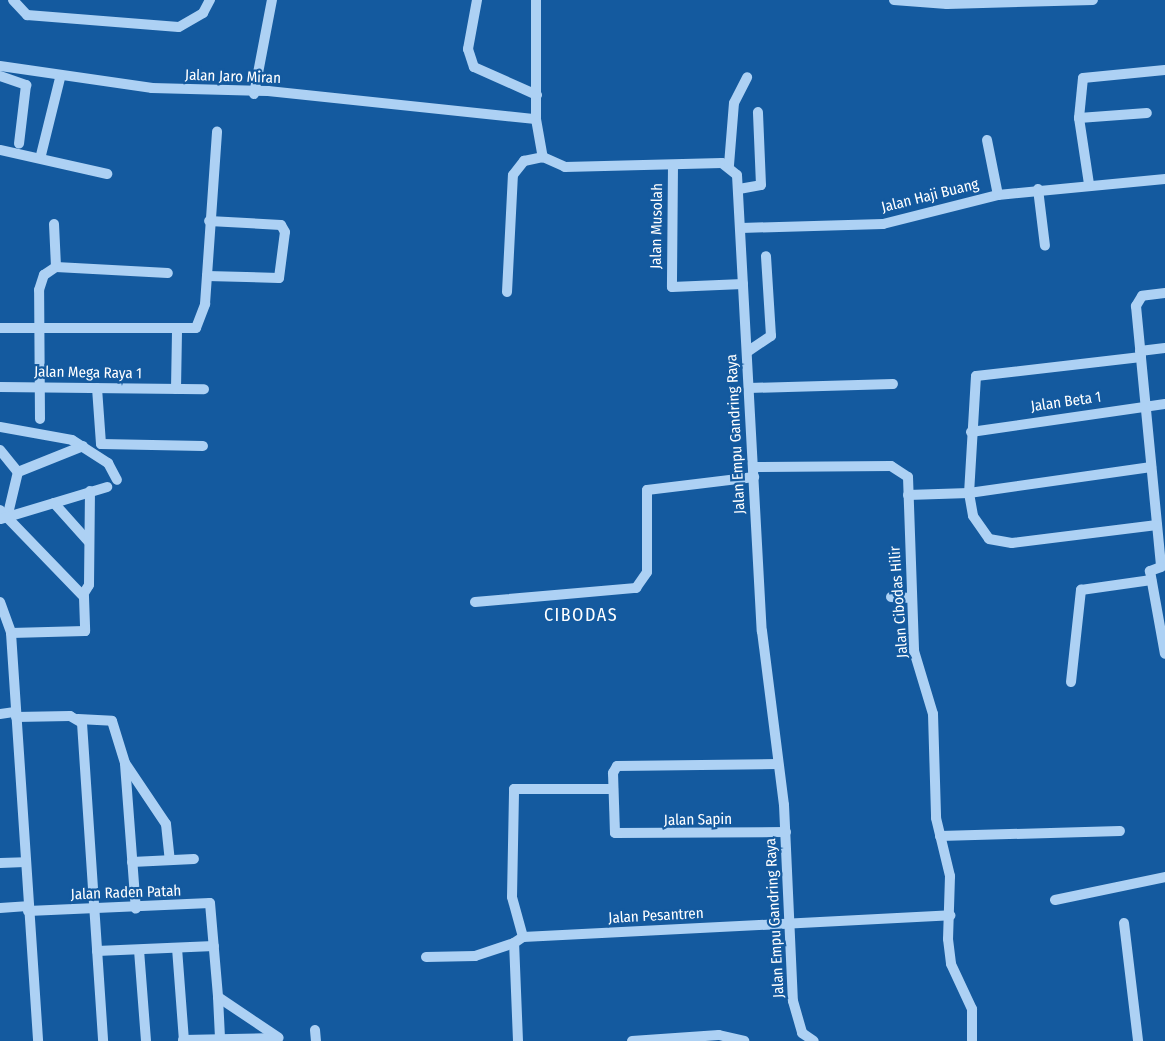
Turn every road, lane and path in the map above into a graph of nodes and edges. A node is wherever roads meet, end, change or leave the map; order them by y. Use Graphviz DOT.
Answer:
graph roads {
  1 [pos="12,0"];
  2 [pos="210,0"];
  3 [pos="272,0"];
  4 [pos="477,0"];
  5 [pos="536,0"];
  6 [pos="894,0"];
  7 [pos="1093,0"];
  8 [pos="1050,1"];
  9 [pos="947,2"];
  10 [pos="0,66"];
  11 [pos="1165,70"];
  12 [pos="0,76"];
  13 [pos="747,77"];
  14 [pos="60,78"];
  15 [pos="254,93"];
  16 [pos="537,95"];
  17 [pos="758,112"];
  18 [pos="1147,113"];
  19 [pos="536,118"];
  20 [pos="1079,118"];
  21 [pos="217,131"];
  22 [pos="987,140"];
  23 [pos="19,144"];
  24 [pos="0,150"];
  25 [pos="41,156"];
  26 [pos="543,157"];
  27 [pos="673,165"];
  28 [pos="729,165"];
  29 [pos="107,174"];
  30 [pos="1165,179"];
  31 [pos="1089,184"];
  32 [pos="738,189"];
  33 [pos="1038,189"];
  34 [pos="998,195"];
  35 [pos="209,221"];
  36 [pos="54,224"];
  37 [pos="741,228"];
  38 [pos="1045,246"];
  39 [pos="766,256"];
  40 [pos="56,267"];
  41 [pos="168,273"];
  42 [pos="207,276"];
  43 [pos="743,284"];
  44 [pos="507,292"];
  45 [pos="1165,293"];
  46 [pos="40,327"];
  47 [pos="0,328"];
  48 [pos="177,332"];
  49 [pos="1165,348"];
  50 [pos="747,352"];
  51 [pos="1140,354"];
  52 [pos="893,384"];
  53 [pos="0,387"];
  54 [pos="40,387"];
  55 [pos="749,387"];
  56 [pos="97,388"];
  57 [pos="176,389"];
  58 [pos="204,389"];
  59 [pos="1165,404"];
  60 [pos="1146,406"];
  61 [pos="40,419"];
  62 [pos="0,427"];
  63 [pos="970,432"];
  64 [pos="83,446"];
  65 [pos="203,446"];
  66 [pos="0,450"];
  67 [pos="1151,467"];
  68 [pos="18,472"];
  69 [pos="753,472"];
  70 [pos="117,480"];
  71 [pos="107,487"];
  72 [pos="90,491"];
  73 [pos="969,493"];
  74 [pos="908,495"];
  75 [pos="54,503"];
  76 [pos="2,516"];
  77 [pos="1157,525"];
  78 [pos="88,541"];
  79 [pos="1151,580"];
  80 [pos="84,593"];
  81 [pos="891,597"];
  82 [pos="1160,597"];
  83 [pos="912,598"];
  84 [pos="0,602"];
  85 [pos="475,602"];
  86 [pos="11,633"];
  87 [pos="1164,641"];
  88 [pos="1165,654"];
  89 [pos="1071,682"];
  90 [pos="0,714"];
  91 [pos="15,715"];
  92 [pos="78,719"];
  93 [pos="125,763"];
  94 [pos="777,764"];
  95 [pos="613,789"];
  96 [pos="1120,831"];
  97 [pos="786,832"];
  98 [pos="940,836"];
  99 [pos="194,859"];
  100 [pos="170,860"];
  101 [pos="25,862"];
  102 [pos="132,862"];
  103 [pos="0,863"];
  104 [pos="1165,877"];
  105 [pos="1055,900"];
  106 [pos="0,908"];
  107 [pos="27,908"];
  108 [pos="136,909"];
  109 [pos="94,910"];
  110 [pos="950,915"];
  111 [pos="1124,923"];
  112 [pos="791,925"];
  113 [pos="518,940"];
  114 [pos="214,946"];
  115 [pos="177,948"];
  116 [pos="139,950"];
  117 [pos="97,951"];
  118 [pos="426,957"];
  119 [pos="218,997"];
  120 [pos="220,1038"];
  121 [pos="279,1039"];
  122 [pos="38,1041"];
  123 [pos="103,1041"];
  124 [pos="146,1041"];
  125 [pos="183,1041"];
  126 [pos="518,1041"];
  127 [pos="636,1041"];
  128 [pos="744,1041"];
  129 [pos="814,1041"];
  130 [pos="972,1041"];
  131 [pos="1138,1041"];
  1 -- 2 [label="street"];
  3 -- 15 [label="street"];
  4 -- 16 [label="street"];
  5 -- 16 [label="street"];
  6 -- 9 [label="street"];
  7 -- 8 [label="street"];
  8 -- 9 [label="street"];
  10 -- 14 [label="street, Jalan Jaro Miran"];
  11 -- 20 [label="street"];
  12 -- 23 [label="street"];
  13 -- 28 [label="street"];
  14 -- 15 [label="street, Jalan Jaro Miran"];
  14 -- 25 [label="street"];
  15 -- 19 [label="street, Jalan Jaro Miran"];
  16 -- 19 [label="street"];
  17 -- 32 [label="street"];
  18 -- 20 [label="street"];
  19 -- 26 [label="street"];
  20 -- 31 [label="street"];
  21 -- 35 [label="street"];
  22 -- 34 [label="street"];
  24 -- 25 [label="street"];
  25 -- 29 [label="street"];
  26 -- 27 [label="street"];
  26 -- 44 [label="street"];
  27 -- 28 [label="street"];
  27 -- 43 [label="street, Jalan Musolah"];
  28 -- 32 [label="street, Jalan Empu Gandring Raya"];
  30 -- 31 [label="street, Jalan Haji Buang"];
  31 -- 33 [label="street, Jalan Haji Buang"];
  32 -- 37 [label="street, Jalan Empu Gandring Raya"];
  33 -- 34 [label="street, Jalan Haji Buang"];
  33 -- 38 [label="street"];
  34 -- 37 [label="street, Jalan Haji Buang"];
  35 -- 42 [label="street"];
  35 -- 42 [label="street"];
  36 -- 40 [label="street"];
  37 -- 43 [label="street, Jalan Empu Gandring Raya"];
  39 -- 50 [label="street"];
  40 -- 41 [label="street"];
  40 -- 46 [label="street"];
  42 -- 48 [label="street"];
  43 -- 50 [label="street, Jalan Empu Gandring Raya"];
  45 -- 51 [label="street"];
  46 -- 47 [label="street"];
  46 -- 48 [label="street"];
  46 -- 54 [label="street"];
  48 -- 57 [label="street"];
  49 -- 51 [label="street"];
  50 -- 55 [label="street, Jalan Empu Gandring Raya"];
  51 -- 60 [label="street"];
  51 -- 63 [label="street"];
  52 -- 55 [label="street"];
  53 -- 54 [label="street, Jalan Mega Raya 1"];
  54 -- 56 [label="street, Jalan Mega Raya 1"];
  54 -- 61 [label="street"];
  55 -- 69 [label="street, Jalan Empu Gandring Raya"];
  56 -- 57 [label="street, Jalan Mega Raya 1"];
  56 -- 65 [label="street"];
  57 -- 58 [label="street, Jalan Mega Raya 1"];
  59 -- 60 [label="street, Jalan Beta 1"];
  60 -- 63 [label="street, Jalan Beta 1"];
  60 -- 67 [label="street"];
  62 -- 64 [label="street"];
  63 -- 73 [label="street"];
  64 -- 68 [label="street"];
  64 -- 70 [label="street"];
  66 -- 68 [label="street"];
  67 -- 73 [label="street"];
  67 -- 77 [label="street"];
  68 -- 76 [label="street"];
  69 -- 74 [label="street, Jalan Cibodas Hilir"];
  69 -- 85 [label="street"];
  69 -- 94 [label="street, Jalan Empu Gandring Raya"];
  71 -- 72 [label="street"];
  72 -- 75 [label="street"];
  72 -- 78 [label="street"];
  73 -- 74 [label="street"];
  73 -- 77 [label="street"];
  74 -- 83 [label="street, Jalan Cibodas Hilir"];
  75 -- 76 [label="street"];
  75 -- 78 [label="street"];
  76 -- 80 [label="street"];
  77 -- 79 [label="street"];
  78 -- 80 [label="street"];
  79 -- 82 [label="street"];
  79 -- 89 [label="street"];
  80 -- 86 [label="street"];
  81 -- 83 [label="street"];
  82 -- 87 [label="street"];
  83 -- 98 [label="street, Jalan Cibodas Hilir"];
  84 -- 86 [label="street"];
  86 -- 91 [label="street"];
  87 -- 88 [label="street"];
  90 -- 91 [label="street"];
  91 -- 92 [label="street"];
  91 -- 101 [label="street"];
  92 -- 93 [label="street"];
  92 -- 109 [label="street"];
  93 -- 100 [label="street"];
  93 -- 102 [label="street"];
  94 -- 95 [label="street"];
  94 -- 97 [label="street, Jalan Empu Gandring Raya"];
  95 -- 97 [label="street, Jalan Sapin"];
  95 -- 113 [label="street"];
  96 -- 98 [label="street"];
  97 -- 112 [label="street, Jalan Empu Gandring Raya"];
  98 -- 110 [label="street, Jalan Cibodas Hilir"];
  99 -- 100 [label="street"];
  100 -- 102 [label="street"];
  101 -- 103 [label="street"];
  101 -- 107 [label="street"];
  102 -- 108 [label="street"];
  104 -- 105 [label="street"];
  106 -- 107 [label="street, Jalan Raden Patah"];
  107 -- 109 [label="street, Jalan Raden Patah"];
  107 -- 122 [label="street"];
  108 -- 109 [label="street, Jalan Raden Patah"];
  108 -- 114 [label="street, Jalan Raden Patah"];
  109 -- 117 [label="street"];
  110 -- 112 [label="street"];
  110 -- 130 [label="street, Jalan Cibodas Hilir"];
  111 -- 131 [label="street"];
  112 -- 113 [label="street, Jalan Pesantren"];
  112 -- 129 [label="street, Jalan Empu Gandring Raya"];
  113 -- 118 [label="street, Jalan Pesantren"];
  113 -- 126 [label="street"];
  114 -- 115 [label="street"];
  114 -- 119 [label="street"];
  115 -- 116 [label="street"];
  115 -- 125 [label="street"];
  116 -- 117 [label="street"];
  116 -- 124 [label="street"];
  117 -- 123 [label="street"];
  119 -- 120 [label="street"];
  119 -- 121 [label="street"];
  120 -- 121 [label="street"];
  120 -- 125 [label="street"];
  127 -- 128 [label="street"];
}
